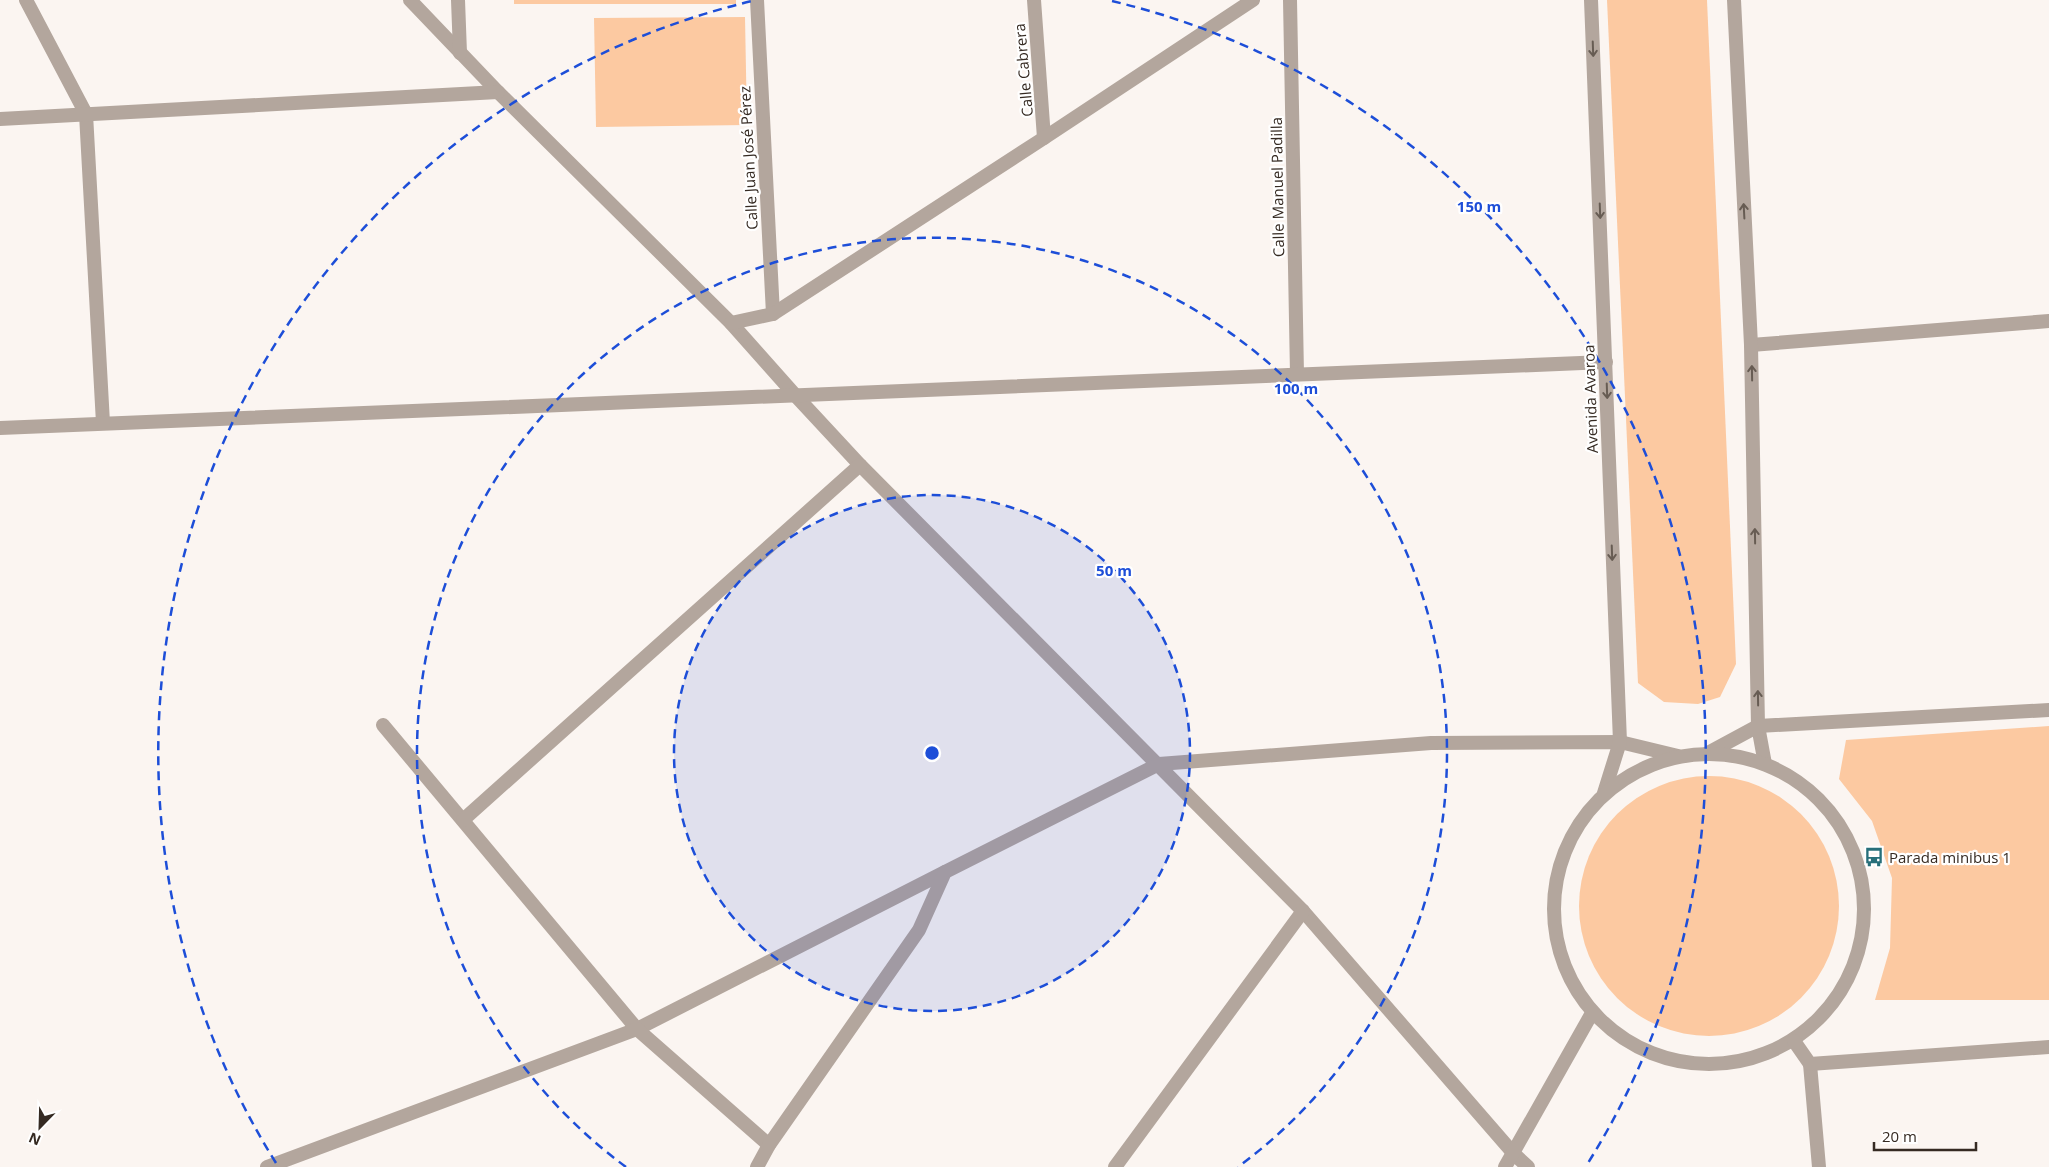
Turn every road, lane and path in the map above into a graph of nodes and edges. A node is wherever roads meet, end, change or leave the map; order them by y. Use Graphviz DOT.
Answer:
graph roads {
  1 [pos="26,0"];
  2 [pos="410,0"];
  3 [pos="458,0"];
  4 [pos="756,0"];
  5 [pos="1034,0"];
  6 [pos="1253,0"];
  7 [pos="1290,0"];
  8 [pos="1591,0"];
  9 [pos="1734,0"];
  10 [pos="460,53"];
  11 [pos="498,92"];
  12 [pos="86,114"];
  13 [pos="0,119"];
  14 [pos="1044,138"];
  15 [pos="772,314"];
  16 [pos="2049,320"];
  17 [pos="731,323"];
  18 [pos="1751,345"];
  19 [pos="1606,362"];
  20 [pos="1296,374"];
  21 [pos="795,396"];
  22 [pos="103,423"];
  23 [pos="0,428"];
  24 [pos="860,465"];
  25 [pos="2049,710"];
  26 [pos="383,725"];
  27 [pos="1758,726"];
  28 [pos="1620,742"];
  29 [pos="1707,753"];
  30 [pos="1678,756"];
  31 [pos="1159,764"];
  32 [pos="1765,764"];
  33 [pos="1604,793"];
  34 [pos="463,820"];
  35 [pos="945,872"];
  36 [pos="1303,911"];
  37 [pos="1592,1013"];
  38 [pos="637,1029"];
  39 [pos="1794,1041"];
  40 [pos="2049,1047"];
  41 [pos="1810,1064"];
  42 [pos="769,1145"];
  43 [pos="1514,1154"];
  44 [pos="267,1167"];
  45 [pos="757,1167"];
  46 [pos="1115,1167"];
  47 [pos="1505,1167"];
  48 [pos="1528,1167"];
  49 [pos="1819,1167"];
  1 -- 12 [label="street"];
  2 -- 10 [label="street"];
  3 -- 10 [label="street"];
  4 -- 15 [label="street, Calle Juan José Pérez"];
  5 -- 14 [label="street, Calle Cabrera"];
  6 -- 14 [label="street"];
  7 -- 20 [label="street, Calle Manuel Padilla"];
  8 -- 19 [label="street, Avenida Avaroa, one-way"];
  18 -- 9 [label="street, one-way"];
  10 -- 11 [label="street"];
  11 -- 12 [label="street"];
  11 -- 17 [label="street"];
  12 -- 13 [label="street"];
  12 -- 22 [label="street"];
  14 -- 15 [label="street"];
  15 -- 17 [label="street"];
  16 -- 18 [label="street"];
  17 -- 21 [label="street"];
  27 -- 18 [label="street, one-way"];
  19 -- 20 [label="street"];
  19 -- 28 [label="street, Avenida Avaroa, one-way"];
  20 -- 21 [label="street"];
  21 -- 22 [label="street"];
  21 -- 24 [label="street"];
  22 -- 23 [label="street"];
  24 -- 31 [label="street"];
  24 -- 34 [label="street"];
  25 -- 27 [label="street"];
  26 -- 34 [label="street"];
  27 -- 29 [label="street"];
  27 -- 32 [label="street"];
  28 -- 30 [label="street"];
  28 -- 31 [label="street"];
  28 -- 33 [label="street, Avenida Avaroa"];
  29 -- 30 [label="street"];
  29 -- 32 [label="street"];
  30 -- 33 [label="street"];
  31 -- 35 [label="street"];
  31 -- 36 [label="street"];
  32 -- 39 [label="street"];
  33 -- 37 [label="street"];
  34 -- 38 [label="street"];
  35 -- 38 [label="street"];
  35 -- 42 [label="street"];
  36 -- 43 [label="street"];
  36 -- 46 [label="street"];
  37 -- 39 [label="street"];
  37 -- 43 [label="street"];
  38 -- 42 [label="street"];
  38 -- 44 [label="street"];
  39 -- 41 [label="street"];
  40 -- 41 [label="street"];
  41 -- 49 [label="street"];
  42 -- 45 [label="street"];
  43 -- 47 [label="street"];
  43 -- 48 [label="street"];
}
